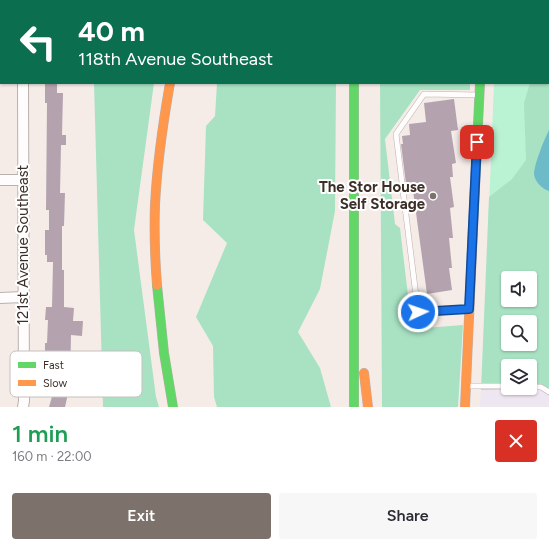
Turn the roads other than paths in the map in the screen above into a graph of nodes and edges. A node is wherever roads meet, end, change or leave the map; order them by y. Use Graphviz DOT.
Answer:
graph roads {
  1 [pos="23,84"];
  2 [pos="170,84"];
  3 [pos="354,84"];
  4 [pos="480,84"];
  5 [pos="480,95"];
  6 [pos="0,180"];
  7 [pos="23,180"];
  8 [pos="353,256"];
  9 [pos="0,298"];
  10 [pos="23,298"];
  11 [pos="469,309"];
  12 [pos="23,351"];
  13 [pos="466,386"];
  14 [pos="501,386"];
  15 [pos="537,387"];
  16 [pos="549,392"];
  17 [pos="173,407"];
  18 [pos="354,407"];
  19 [pos="368,407"];
  20 [pos="465,407"];
  1 -- 7 [label="street, 121st Avenue Southeast"];
  2 -- 17 [label="main road"];
  3 -- 8 [label="main road"];
  4 -- 5 [label="main road"];
  5 -- 11 [label="main road"];
  5 -- 11 [label="lane"];
  6 -- 7 [label="street"];
  7 -- 10 [label="street, 121st Avenue Southeast"];
  8 -- 18 [label="main road"];
  8 -- 19 [label="main road"];
  9 -- 10 [label="street"];
  10 -- 12 [label="street, 121st Avenue Southeast"];
  11 -- 13 [label="main road"];
  13 -- 14 [label="lane"];
  13 -- 20 [label="main road"];
  15 -- 16 [label="lane"];
}
